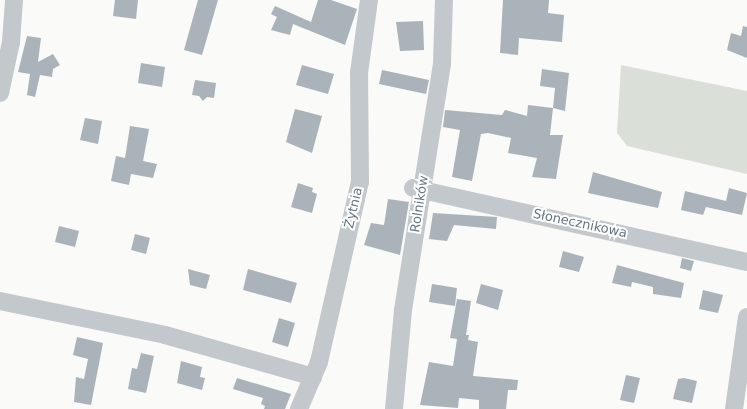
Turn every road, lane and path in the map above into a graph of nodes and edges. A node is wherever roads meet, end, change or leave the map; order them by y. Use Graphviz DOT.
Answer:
graph roads {
  1 [pos="14,0"];
  2 [pos="369,0"];
  3 [pos="444,0"];
  4 [pos="0,94"];
  5 [pos="418,189"];
  6 [pos="747,262"];
  7 [pos="0,301"];
  8 [pos="747,317"];
  9 [pos="312,377"];
  10 [pos="299,409"];
  11 [pos="394,409"];
  12 [pos="734,409"];
  1 -- 4 [label="street"];
  2 -- 9 [label="street, Żytnia"];
  3 -- 5 [label="street, Rolników"];
  5 -- 6 [label="street, Słonecznikowa"];
  5 -- 11 [label="street, Rolników"];
  7 -- 9 [label="street"];
  8 -- 12 [label="street"];
  9 -- 10 [label="street, Żytnia"];
}
